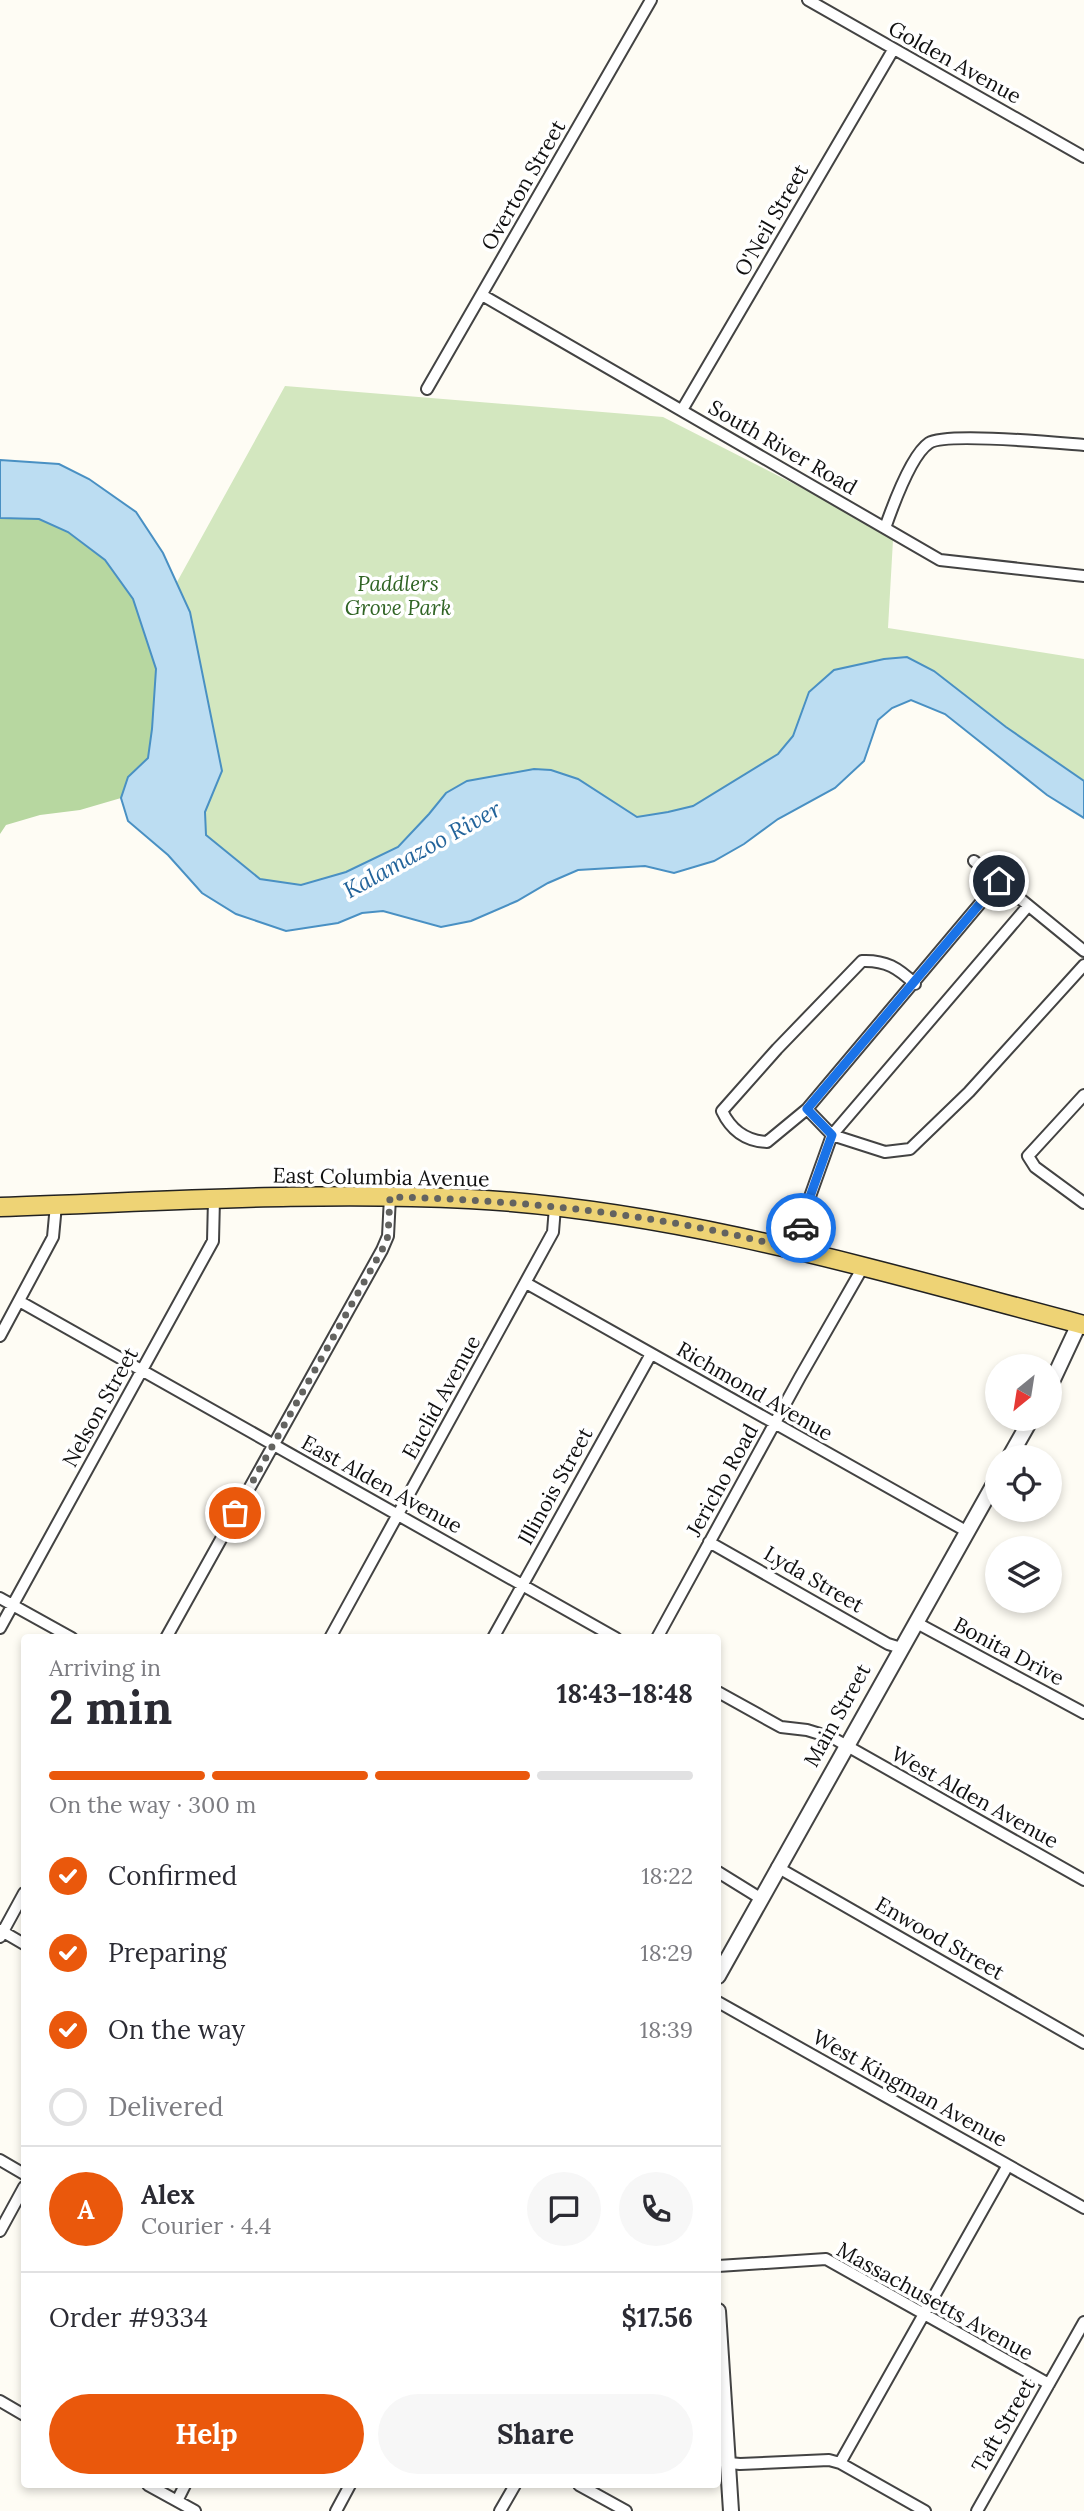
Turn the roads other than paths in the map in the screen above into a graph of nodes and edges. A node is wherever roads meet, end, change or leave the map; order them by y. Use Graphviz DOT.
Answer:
graph roads {
  1 [pos="651,0"];
  2 [pos="808,0"];
  3 [pos="893,50"];
  4 [pos="1084,157"];
  5 [pos="482,295"];
  6 [pos="427,390"];
  7 [pos="682,410"];
  8 [pos="1084,446"];
  9 [pos="885,528"];
  10 [pos="1084,576"];
  11 [pos="974,861"];
  12 [pos="999,881"];
  13 [pos="1028,906"];
  14 [pos="1084,951"];
  15 [pos="1084,965"];
  16 [pos="915,984"];
  17 [pos="1084,1096"];
  18 [pos="807,1109"];
  19 [pos="832,1135"];
  20 [pos="390,1197"];
  21 [pos="214,1199"];
  22 [pos="1084,1203"];
  23 [pos="56,1205"];
  24 [pos="0,1207"];
  25 [pos="555,1207"];
  26 [pos="788,1248"];
  27 [pos="863,1267"];
  28 [pos="526,1283"];
  29 [pos="19,1301"];
  30 [pos="1082,1319"];
  31 [pos="0,1336"];
  32 [pos="651,1354"];
  33 [pos="1062,1361"];
  34 [pos="142,1371"];
  35 [pos="775,1424"];
  36 [pos="273,1445"];
  37 [pos="985,1499"];
  38 [pos="398,1515"];
  39 [pos="966,1531"];
  40 [pos="709,1542"];
  41 [pos="522,1585"];
  42 [pos="0,1598"];
  43 [pos="13,1605"];
  44 [pos="915,1622"];
  45 [pos="0,1628"];
  46 [pos="65,1634"];
  47 [pos="168,1634"];
  48 [pos="332,1634"];
  49 [pos="495,1634"];
  50 [pos="609,1634"];
  51 [pos="659,1634"];
  52 [pos="901,1648"];
  53 [pos="721,1694"];
  54 [pos="1084,1713"];
  55 [pos="846,1747"];
  56 [pos="777,1867"];
  57 [pos="721,1874"];
  58 [pos="1084,1880"];
  59 [pos="21,1898"];
  60 [pos="760,1898"];
  61 [pos="1,1933"];
  62 [pos="21,1943"];
  63 [pos="721,1970"];
  64 [pos="721,2004"];
  65 [pos="1084,2043"];
  66 [pos="0,2160"];
  67 [pos="1008,2165"];
  68 [pos="21,2172"];
  69 [pos="21,2192"];
  70 [pos="1084,2208"];
  71 [pos="0,2231"];
  72 [pos="721,2266"];
  73 [pos="924,2315"];
  74 [pos="1084,2322"];
  75 [pos="721,2368"];
  76 [pos="1049,2384"];
  77 [pos="0,2402"];
  78 [pos="21,2414"];
  79 [pos="729,2463"];
  80 [pos="840,2463"];
  81 [pos="153,2488"];
  82 [pos="184,2488"];
  83 [pos="348,2488"];
  84 [pos="513,2488"];
  85 [pos="584,2488"];
  86 [pos="177,2501"];
  87 [pos="195,2511"];
  88 [pos="336,2511"];
  89 [pos="500,2511"];
  90 [pos="626,2511"];
  91 [pos="731,2511"];
  92 [pos="925,2511"];
  93 [pos="977,2511"];
  1 -- 5 [label="street, Overton Street"];
  2 -- 3 [label="street, Golden Avenue"];
  3 -- 4 [label="street, Golden Avenue"];
  3 -- 7 [label="street, O'Neil Street"];
  5 -- 6 [label="street, Overton Street"];
  5 -- 7 [label="street, South River Road"];
  7 -- 9 [label="street, South River Road"];
  8 -- 9 [label="street"];
  9 -- 10 [label="street, South River Road"];
  11 -- 12 [label="street"];
  12 -- 13 [label="street"];
  12 -- 16 [label="street"];
  13 -- 14 [label="street"];
  13 -- 19 [label="street"];
  15 -- 19 [label="street"];
  16 -- 18 [label="street"];
  16 -- 18 [label="street"];
  17 -- 22 [label="street"];
  18 -- 19 [label="street"];
  19 -- 26 [label="street"];
  20 -- 21 [label="main road, East Columbia Avenue"];
  20 -- 25 [label="main road, East Columbia Avenue"];
  20 -- 36 [label="street"];
  21 -- 23 [label="main road, East Columbia Avenue"];
  21 -- 34 [label="street, Nelson Street"];
  23 -- 24 [label="main road, East Columbia Avenue"];
  23 -- 29 [label="street"];
  25 -- 26 [label="main road, East Columbia Avenue"];
  25 -- 28 [label="street, Euclid Avenue"];
  26 -- 27 [label="main road, East Columbia Avenue"];
  27 -- 30 [label="main road, East Columbia Avenue"];
  27 -- 35 [label="street, Jericho Road"];
  28 -- 32 [label="street, Richmond Avenue"];
  28 -- 38 [label="street, Euclid Avenue"];
  29 -- 31 [label="street"];
  29 -- 34 [label="street, East Alden Avenue"];
  30 -- 33 [label="street"];
  32 -- 35 [label="street, Richmond Avenue"];
  32 -- 41 [label="street, Illinois Street"];
  34 -- 36 [label="street, East Alden Avenue"];
  34 -- 43 [label="street, Nelson Street"];
  35 -- 39 [label="street, Richmond Avenue"];
  35 -- 40 [label="street, Jericho Road"];
  36 -- 38 [label="street, East Alden Avenue"];
  36 -- 47 [label="street"];
  37 -- 39 [label="street, Main Street"];
  38 -- 41 [label="street, East Alden Avenue"];
  38 -- 48 [label="street, Euclid Avenue"];
  39 -- 44 [label="street, Main Street"];
  40 -- 51 [label="street, Jericho Road"];
  40 -- 52 [label="street, Lyda Street"];
  41 -- 49 [label="street, Illinois Street"];
  41 -- 50 [label="street, East Alden Avenue"];
  42 -- 43 [label="street"];
  43 -- 45 [label="street, Nelson Street"];
  43 -- 46 [label="street"];
  44 -- 52 [label="street, Main Street"];
  44 -- 54 [label="street, Bonita Drive"];
  52 -- 55 [label="street, Main Street"];
  53 -- 55 [label="street"];
  55 -- 56 [label="street, Main Street"];
  55 -- 58 [label="street, West Alden Avenue"];
  56 -- 60 [label="street, Main Street"];
  56 -- 65 [label="street, Enwood Street"];
  57 -- 60 [label="street"];
  59 -- 61 [label="street"];
  60 -- 63 [label="street, Main Street"];
  61 -- 62 [label="street"];
  64 -- 67 [label="street, West Kingman Avenue"];
  66 -- 68 [label="street"];
  67 -- 70 [label="street, West Kingman Avenue"];
  67 -- 73 [label="street"];
  69 -- 71 [label="street"];
  72 -- 73 [label="street, Massachusetts Avenue"];
  73 -- 76 [label="street, Massachusetts Avenue"];
  73 -- 80 [label="street"];
  74 -- 76 [label="street, Taft Street"];
  75 -- 79 [label="street"];
  76 -- 93 [label="street, Taft Street"];
  77 -- 78 [label="street"];
  79 -- 80 [label="street"];
  79 -- 91 [label="street"];
  80 -- 92 [label="street"];
  81 -- 86 [label="street"];
  82 -- 86 [label="street"];
  83 -- 88 [label="street"];
  84 -- 89 [label="street"];
  85 -- 90 [label="street"];
  86 -- 87 [label="street"];
}
